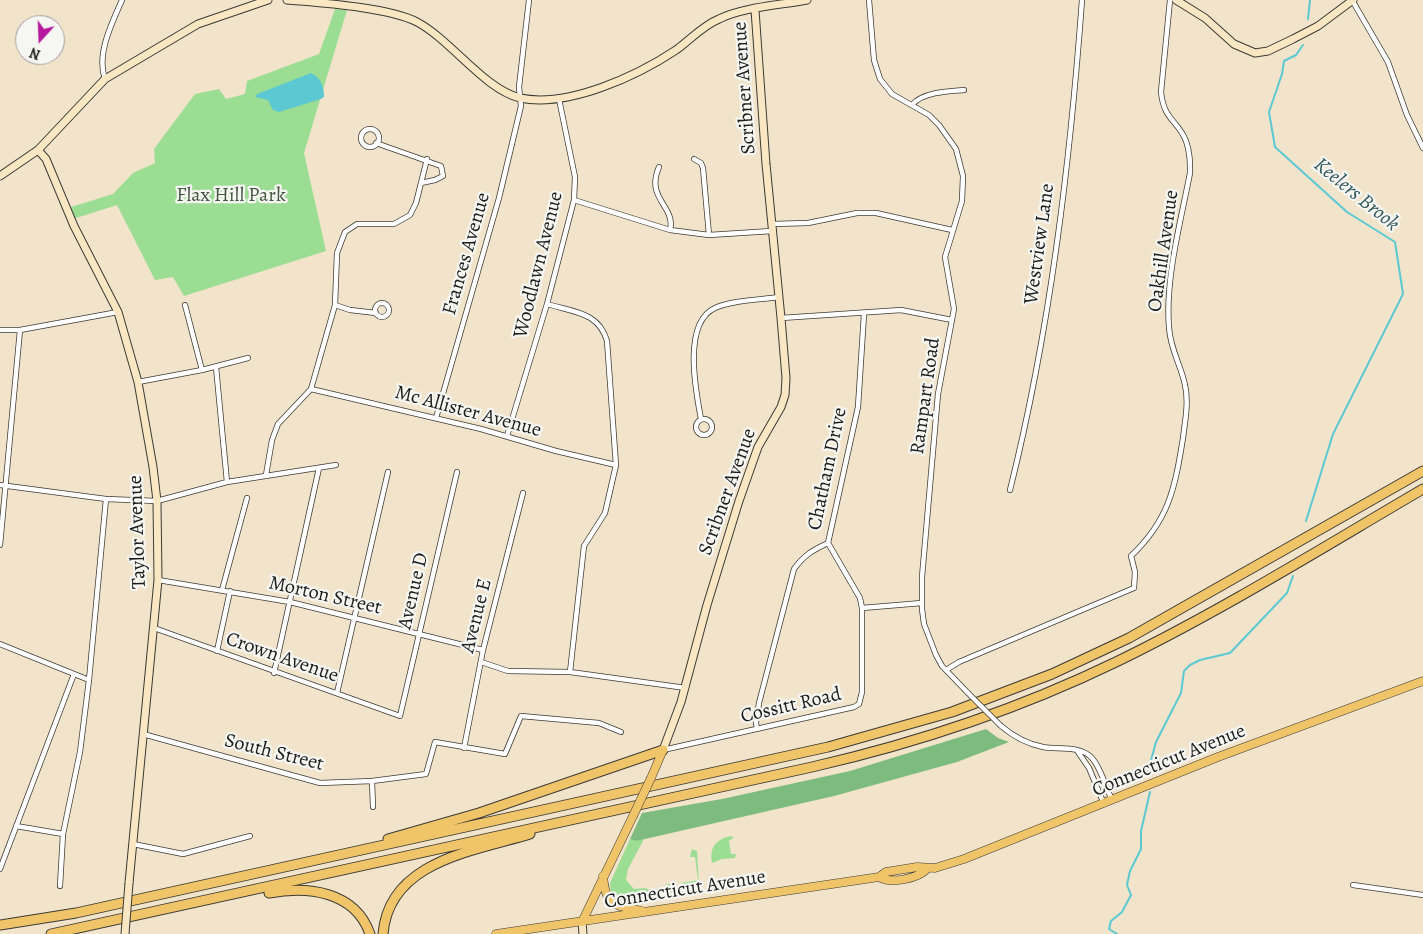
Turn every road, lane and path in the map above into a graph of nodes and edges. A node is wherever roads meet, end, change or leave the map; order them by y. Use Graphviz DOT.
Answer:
graph roads {
  1 [pos="122,0"];
  2 [pos="268,0"];
  3 [pos="287,0"];
  4 [pos="529,0"];
  5 [pos="807,0"];
  6 [pos="869,0"];
  7 [pos="1082,0"];
  8 [pos="1170,0"];
  9 [pos="1176,0"];
  10 [pos="1353,0"];
  11 [pos="755,10"];
  12 [pos="105,79"];
  13 [pos="964,90"];
  14 [pos="520,98"];
  15 [pos="560,99"];
  16 [pos="912,105"];
  17 [pos="376,143"];
  18 [pos="1423,148"];
  19 [pos="38,150"];
  20 [pos="427,159"];
  21 [pos="694,159"];
  22 [pos="659,168"];
  23 [pos="0,176"];
  24 [pos="421,183"];
  25 [pos="574,200"];
  26 [pos="772,228"];
  27 [pos="670,230"];
  28 [pos="952,230"];
  29 [pos="709,235"];
  30 [pos="779,297"];
  31 [pos="547,304"];
  32 [pos="185,305"];
  33 [pos="336,305"];
  34 [pos="118,312"];
  35 [pos="376,313"];
  36 [pos="864,314"];
  37 [pos="781,318"];
  38 [pos="952,320"];
  39 [pos="0,330"];
  40 [pos="20,330"];
  41 [pos="248,358"];
  42 [pos="216,367"];
  43 [pos="202,370"];
  44 [pos="138,382"];
  45 [pos="311,388"];
  46 [pos="436,418"];
  47 [pos="701,419"];
  48 [pos="507,436"];
  49 [pos="336,465"];
  50 [pos="616,465"];
  51 [pos="319,468"];
  52 [pos="1423,471"];
  53 [pos="388,472"];
  54 [pos="457,472"];
  55 [pos="266,475"];
  56 [pos="227,482"];
  57 [pos="0,485"];
  58 [pos="7,487"];
  59 [pos="1423,489"];
  60 [pos="1010,490"];
  61 [pos="523,493"];
  62 [pos="247,498"];
  63 [pos="106,499"];
  64 [pos="156,501"];
  65 [pos="828,543"];
  66 [pos="0,545"];
  67 [pos="158,580"];
  68 [pos="222,590"];
  69 [pos="230,591"];
  70 [pos="290,602"];
  71 [pos="922,603"];
  72 [pos="862,608"];
  73 [pos="355,618"];
  74 [pos="154,628"];
  75 [pos="420,633"];
  76 [pos="0,644"];
  77 [pos="484,650"];
  78 [pos="217,651"];
  79 [pos="481,662"];
  80 [pos="946,670"];
  81 [pos="570,672"];
  82 [pos="274,673"];
  83 [pos="74,674"];
  84 [pos="89,680"];
  85 [pos="1423,682"];
  86 [pos="686,688"];
  87 [pos="336,693"];
  88 [pos="400,716"];
  89 [pos="757,729"];
  90 [pos="621,732"];
  91 [pos="143,734"];
  92 [pos="464,748"];
  93 [pos="663,750"];
  94 [pos="1078,752"];
  95 [pos="372,781"];
  96 [pos="1112,801"];
  97 [pos="1104,804"];
  98 [pos="373,807"];
  99 [pos="598,814"];
  100 [pos="16,826"];
  101 [pos="62,834"];
  102 [pos="250,836"];
  103 [pos="133,844"];
  104 [pos="280,868"];
  105 [pos="0,869"];
  106 [pos="603,875"];
  107 [pos="1353,885"];
  108 [pos="60,886"];
  109 [pos="1423,895"];
  110 [pos="155,912"];
  111 [pos="646,912"];
  112 [pos="582,922"];
  113 [pos="0,925"];
  114 [pos="513,932"];
  115 [pos="50,934"];
  116 [pos="125,934"];
  117 [pos="370,934"];
  118 [pos="383,934"];
  119 [pos="496,934"];
  120 [pos="583,934"];
  1 -- 12 [label="street"];
  2 -- 12 [label="street"];
  3 -- 14 [label="street"];
  4 -- 14 [label="street, Frances Avenue"];
  5 -- 11 [label="street"];
  6 -- 16 [label="street, Rampart Road"];
  7 -- 60 [label="street, Westview Lane"];
  8 -- 80 [label="street, Oakhill Avenue"];
  9 -- 10 [label="street"];
  10 -- 18 [label="street"];
  11 -- 15 [label="street"];
  11 -- 26 [label="street, Scribner Avenue"];
  12 -- 19 [label="street"];
  13 -- 16 [label="street"];
  14 -- 15 [label="street"];
  14 -- 46 [label="street, Frances Avenue"];
  15 -- 25 [label="street, Woodlawn Avenue"];
  16 -- 28 [label="street, Rampart Road"];
  17 -- 20 [label="street"];
  19 -- 23 [label="street"];
  19 -- 34 [label="street, Taylor Avenue"];
  20 -- 24 [label="street"];
  20 -- 24 [label="street"];
  21 -- 29 [label="street"];
  22 -- 27 [label="street"];
  24 -- 33 [label="street"];
  25 -- 27 [label="street"];
  25 -- 31 [label="street, Woodlawn Avenue"];
  26 -- 28 [label="street"];
  26 -- 29 [label="street"];
  26 -- 30 [label="street, Scribner Avenue"];
  27 -- 29 [label="street"];
  28 -- 38 [label="street, Rampart Road"];
  30 -- 37 [label="street, Scribner Avenue"];
  30 -- 47 [label="street"];
  31 -- 48 [label="street, Woodlawn Avenue"];
  31 -- 50 [label="street"];
  32 -- 43 [label="street"];
  33 -- 35 [label="street"];
  33 -- 45 [label="street"];
  34 -- 40 [label="street"];
  34 -- 44 [label="street, Taylor Avenue"];
  36 -- 37 [label="street"];
  36 -- 38 [label="street"];
  36 -- 65 [label="street, Chatham Drive"];
  37 -- 86 [label="street, Scribner Avenue"];
  38 -- 71 [label="street, Rampart Road"];
  39 -- 40 [label="street"];
  40 -- 58 [label="street"];
  41 -- 42 [label="street"];
  42 -- 43 [label="street"];
  42 -- 56 [label="street"];
  43 -- 44 [label="street"];
  44 -- 64 [label="street, Taylor Avenue"];
  45 -- 46 [label="street, Mc Allister Avenue"];
  45 -- 55 [label="street"];
  46 -- 48 [label="street, Mc Allister Avenue"];
  48 -- 50 [label="street, Mc Allister Avenue"];
  49 -- 51 [label="street"];
  50 -- 81 [label="street"];
  51 -- 55 [label="street"];
  51 -- 70 [label="street"];
  52 -- 104 [label="highway"];
  53 -- 73 [label="street"];
  54 -- 75 [label="street, Avenue D"];
  55 -- 56 [label="street"];
  56 -- 64 [label="street"];
  57 -- 58 [label="street"];
  58 -- 63 [label="street"];
  58 -- 66 [label="street"];
  59 -- 99 [label="highway"];
  61 -- 77 [label="street, Avenue E"];
  62 -- 68 [label="street"];
  63 -- 64 [label="street"];
  63 -- 84 [label="street"];
  64 -- 67 [label="street, Taylor Avenue"];
  65 -- 72 [label="street, Cossitt Road"];
  65 -- 89 [label="street, Chatham Drive"];
  67 -- 68 [label="street, Morton Street"];
  67 -- 74 [label="street, Taylor Avenue"];
  68 -- 69 [label="street, Morton Street"];
  69 -- 70 [label="street, Morton Street"];
  69 -- 78 [label="street"];
  70 -- 73 [label="street, Morton Street"];
  70 -- 82 [label="street"];
  71 -- 72 [label="street"];
  71 -- 80 [label="street, Rampart Road"];
  72 -- 89 [label="street, Cossitt Road"];
  73 -- 75 [label="street, Morton Street"];
  73 -- 87 [label="street"];
  74 -- 78 [label="street, Crown Avenue"];
  74 -- 91 [label="street, Taylor Avenue"];
  75 -- 77 [label="street, Morton Street"];
  75 -- 88 [label="street, Avenue D"];
  76 -- 83 [label="street"];
  77 -- 79 [label="street, Avenue E"];
  78 -- 82 [label="street, Crown Avenue"];
  79 -- 81 [label="street"];
  79 -- 92 [label="street, Avenue E"];
  80 -- 94 [label="street, Rampart Road, bridge"];
  81 -- 86 [label="street"];
  82 -- 87 [label="street, Crown Avenue"];
  83 -- 84 [label="street"];
  83 -- 100 [label="street"];
  84 -- 101 [label="street"];
  85 -- 96 [label="main road, Connecticut Avenue"];
  86 -- 93 [label="street, Scribner Avenue"];
  87 -- 88 [label="street, Crown Avenue"];
  89 -- 93 [label="street, Cossitt Road"];
  90 -- 92 [label="street"];
  91 -- 95 [label="street, South Street"];
  91 -- 103 [label="street, Taylor Avenue"];
  92 -- 95 [label="street, South Street"];
  93 -- 104 [label="highway"];
  93 -- 106 [label="main road, Scribner Avenue, bridge"];
  94 -- 96 [label="street, Rampart Road"];
  94 -- 97 [label="street"];
  95 -- 98 [label="street"];
  96 -- 97 [label="main road, Connecticut Avenue"];
  97 -- 111 [label="main road, Connecticut Avenue"];
  99 -- 110 [label="highway"];
  99 -- 118 [label="highway"];
  100 -- 101 [label="street"];
  100 -- 105 [label="street"];
  101 -- 108 [label="street"];
  102 -- 103 [label="street"];
  103 -- 116 [label="street, Taylor Avenue, bridge"];
  104 -- 113 [label="highway"];
  106 -- 111 [label="main road"];
  106 -- 112 [label="main road, Scribner Avenue"];
  107 -- 109 [label="street"];
  110 -- 115 [label="highway"];
  110 -- 117 [label="highway"];
  111 -- 112 [label="main road, Connecticut Avenue"];
  112 -- 114 [label="main road, Connecticut Avenue"];
  112 -- 120 [label="street, Scribner Avenue"];
  114 -- 119 [label="main road, Connecticut Avenue"];
}
